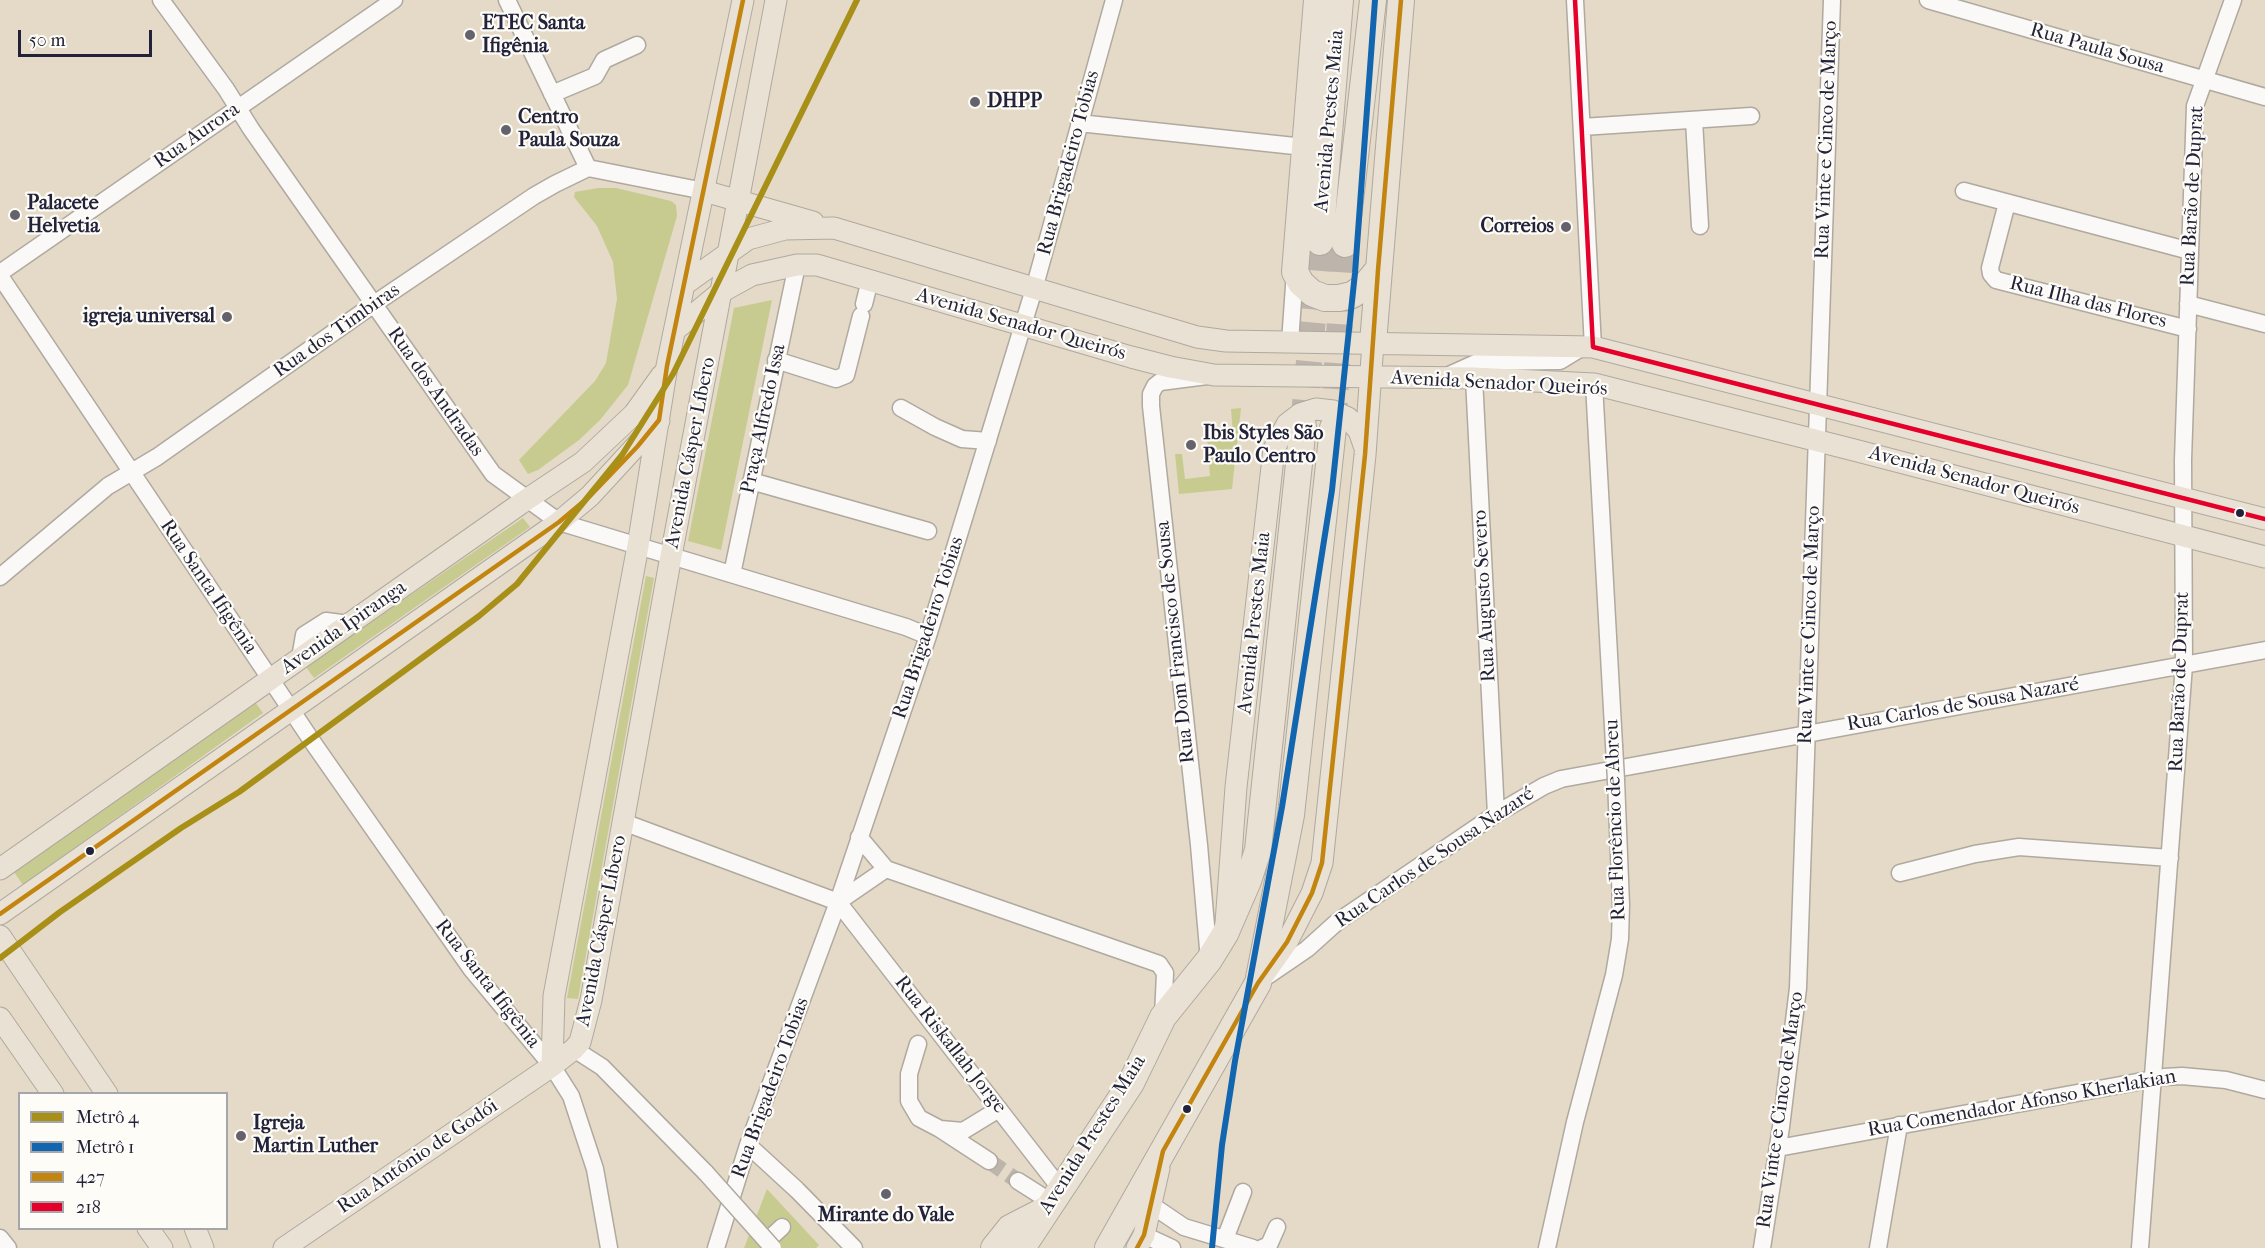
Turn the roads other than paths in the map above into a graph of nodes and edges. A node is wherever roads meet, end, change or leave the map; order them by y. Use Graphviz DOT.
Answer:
graph roads {
  1 [pos="161,0"];
  2 [pos="394,0"];
  3 [pos="507,0"];
  4 [pos="743,0"];
  5 [pos="776,0"];
  6 [pos="1114,0"];
  7 [pos="1317,0"];
  8 [pos="1340,0"];
  9 [pos="1373,0"];
  10 [pos="1401,0"];
  11 [pos="1575,0"];
  12 [pos="1832,0"];
  13 [pos="1928,0"];
  14 [pos="2233,0"];
  15 [pos="637,45"];
  16 [pos="2203,80"];
  17 [pos="552,94"];
  18 [pos="2265,97"];
  19 [pos="238,107"];
  20 [pos="1751,116"];
  21 [pos="1694,120"];
  22 [pos="1079,123"];
  23 [pos="1582,127"];
  24 [pos="1304,147"];
  25 [pos="588,168"];
  26 [pos="704,190"];
  27 [pos="1964,190"];
  28 [pos="739,199"];
  29 [pos="2007,203"];
  30 [pos="1700,226"];
  31 [pos="834,228"];
  32 [pos="2190,251"];
  33 [pos="728,252"];
  34 [pos="796,265"];
  35 [pos="1378,270"];
  36 [pos="1295,272"];
  37 [pos="0,274"];
  38 [pos="870,280"];
  39 [pos="685,284"];
  40 [pos="1034,289"];
  41 [pos="721,292"];
  42 [pos="374,304"];
  43 [pos="2188,304"];
  44 [pos="2265,324"];
  45 [pos="1023,326"];
  46 [pos="2188,329"];
  47 [pos="675,330"];
  48 [pos="1290,342"];
  49 [pos="1373,343"];
  50 [pos="1588,347"];
  51 [pos="776,360"];
  52 [pos="668,366"];
  53 [pos="1214,375"];
  54 [pos="1371,377"];
  55 [pos="1442,378"];
  56 [pos="1474,378"];
  57 [pos="1594,384"];
  58 [pos="1817,404"];
  59 [pos="901,408"];
  60 [pos="659,420"];
  61 [pos="1303,426"];
  62 [pos="1333,428"];
  63 [pos="1816,440"];
  64 [pos="988,441"];
  65 [pos="1365,455"];
  66 [pos="131,472"];
  67 [pos="752,481"];
  68 [pos="527,499"];
  69 [pos="2184,499"];
  70 [pos="2265,519"];
  71 [pos="558,522"];
  72 [pos="928,531"];
  73 [pos="2184,536"];
  74 [pos="638,546"];
  75 [pos="671,556"];
  76 [pos="2265,557"];
  77 [pos="732,574"];
  78 [pos="0,577"];
  79 [pos="928,636"];
  80 [pos="2265,650"];
  81 [pos="2184,665"];
  82 [pos="270,679"];
  83 [pos="291,710"];
  84 [pos="1806,734"];
  85 [pos="1496,814"];
  86 [pos="623,822"];
  87 [pos="859,837"];
  88 [pos="2170,858"];
  89 [pos="0,869"];
  90 [pos="886,869"];
  91 [pos="1900,873"];
  92 [pos="838,902"];
  93 [pos="0,914"];
  94 [pos="1225,934"];
  95 [pos="0,936"];
  96 [pos="1209,960"];
  97 [pos="1258,983"];
  98 [pos="1163,1017"];
  99 [pos="0,1018"];
  100 [pos="918,1044"];
  101 [pos="574,1049"];
  102 [pos="552,1066"];
  103 [pos="2152,1078"];
  104 [pos="2265,1090"];
  105 [pos="52,1092"];
  106 [pos="106,1092"];
  107 [pos="999,1109"];
  108 [pos="1899,1125"];
  109 [pos="940,1129"];
  110 [pos="748,1146"];
  111 [pos="1778,1148"];
  112 [pos="1163,1151"];
  113 [pos="989,1161"];
  114 [pos="1018,1180"];
  115 [pos="1243,1192"];
  116 [pos="1052,1200"];
  117 [pos="1150,1204"];
  118 [pos="782,1227"];
  119 [pos="1277,1227"];
  120 [pos="149,1230"];
  121 [pos="196,1230"];
  122 [pos="0,1238"];
  123 [pos="1225,1239"];
  124 [pos="1141,1241"];
  125 [pos="770,1244"];
  126 [pos="846,1245"];
  127 [pos="8,1248"];
  128 [pos="162,1248"];
  129 [pos="202,1248"];
  130 [pos="284,1248"];
  131 [pos="609,1248"];
  132 [pos="716,1248"];
  133 [pos="994,1248"];
  134 [pos="1022,1248"];
  135 [pos="1108,1248"];
  136 [pos="1172,1248"];
  137 [pos="1253,1248"];
  138 [pos="1262,1248"];
  139 [pos="1547,1248"];
  140 [pos="1762,1248"];
  141 [pos="1878,1248"];
  142 [pos="2140,1248"];
  1 -- 19 [label="street, Rua dos Andradas"];
  2 -- 19 [label="street, Rua Aurora"];
  3 -- 17 [label="street"];
  4 -- 26 [label="main road, Avenida Cásper Líbero"];
  5 -- 28 [label="main road, Avenida Cásper Líbero"];
  6 -- 22 [label="street, Rua Brigadeiro Tobias"];
  7 -- 24 [label="highway"];
  8 -- 9 [label="highway, Avenida Prestes Maia"];
  10 -- 35 [label="highway"];
  11 -- 23 [label="street"];
  12 -- 58 [label="street, Rua Vinte e Cinco de Março"];
  13 -- 16 [label="street, Rua Paula Sousa"];
  14 -- 16 [label="street, Rua Barão de Duprat"];
  15 -- 17 [label="street"];
  16 -- 18 [label="street, Rua Paula Sousa"];
  16 -- 32 [label="street, Rua Barão de Duprat"];
  17 -- 25 [label="street"];
  19 -- 37 [label="street, Rua Aurora"];
  19 -- 42 [label="street, Rua dos Andradas"];
  20 -- 21 [label="street"];
  21 -- 23 [label="street"];
  21 -- 30 [label="street"];
  22 -- 24 [label="street"];
  22 -- 40 [label="street, Rua Brigadeiro Tobias"];
  23 -- 50 [label="street"];
  24 -- 36 [label="highway"];
  25 -- 26 [label="street"];
  25 -- 42 [label="street, Rua dos Timbiras"];
  26 -- 28 [label="main road"];
  26 -- 39 [label="main road, Avenida Cásper Líbero"];
  27 -- 29 [label="street"];
  28 -- 31 [label="main road"];
  28 -- 33 [label="main road, Avenida Cásper Líbero"];
  29 -- 32 [label="street"];
  29 -- 46 [label="street, Rua Ilha das Flores"];
  31 -- 33 [label="main road, Avenida Senador Queirós"];
  31 -- 40 [label="main road, Avenida Senador Queirós"];
  32 -- 43 [label="street, Rua Barão de Duprat"];
  33 -- 39 [label="main road, Avenida Senador Queirós"];
  33 -- 41 [label="main road, Avenida Cásper Líbero"];
  34 -- 38 [label="main road, Avenida Senador Queirós"];
  34 -- 41 [label="main road, Avenida Senador Queirós"];
  34 -- 51 [label="street, Praça Alfredo Issa"];
  35 -- 36 [label="highway"];
  35 -- 49 [label="highway"];
  36 -- 48 [label="street"];
  37 -- 66 [label="street, Rua Santa Ifigênia"];
  38 -- 45 [label="main road, Avenida Senador Queirós"];
  38 -- 51 [label="street"];
  39 -- 47 [label="main road, Avenida Cásper Líbero"];
  40 -- 45 [label="street, Rua Brigadeiro Tobias"];
  40 -- 48 [label="main road, Avenida Senador Queirós"];
  41 -- 47 [label="main road, Avenida Senador Queirós"];
  41 -- 75 [label="main road, Avenida Cásper Líbero"];
  42 -- 66 [label="street, Rua dos Timbiras"];
  42 -- 68 [label="street, Rua dos Andradas"];
  43 -- 44 [label="street"];
  43 -- 46 [label="street, Rua Barão de Duprat"];
  45 -- 53 [label="main road, Avenida Senador Queirós"];
  45 -- 64 [label="street, Rua Brigadeiro Tobias"];
  46 -- 69 [label="street, Rua Barão de Duprat"];
  47 -- 52 [label="main road, Avenida Cásper Líbero"];
  48 -- 49 [label="main road, Avenida Senador Queirós"];
  49 -- 50 [label="main road, Avenida Senador Queirós"];
  49 -- 54 [label="main road, Avenida Prestes Maia"];
  50 -- 55 [label="street"];
  50 -- 58 [label="main road, Avenida Senador Queirós"];
  51 -- 67 [label="street, Praça Alfredo Issa"];
  52 -- 60 [label="main road, Avenida Cásper Líbero"];
  52 -- 68 [label="main road, Avenida Ipiranga"];
  53 -- 54 [label="main road, Avenida Senador Queirós"];
  53 -- 96 [label="street, Rua Dom Francisco de Sousa"];
  54 -- 55 [label="main road, Avenida Senador Queirós"];
  54 -- 65 [label="main road, Avenida Prestes Maia"];
  55 -- 56 [label="main road, Avenida Senador Queirós"];
  56 -- 57 [label="main road, Avenida Senador Queirós"];
  56 -- 85 [label="street, Rua Augusto Severo"];
  57 -- 63 [label="main road, Avenida Senador Queirós"];
  57 -- 139 [label="street, Rua Florêncio de Abreu, bridge"];
  58 -- 63 [label="street, Rua Vinte e Cinco de Março"];
  58 -- 69 [label="main road, Avenida Senador Queirós"];
  59 -- 64 [label="street"];
  60 -- 71 [label="main road, Avenida Ipiranga"];
  60 -- 74 [label="main road, Avenida Cásper Líbero"];
  61 -- 94 [label="highway, Avenida Prestes Maia"];
  62 -- 97 [label="highway, Avenida Prestes Maia"];
  63 -- 73 [label="main road, Avenida Senador Queirós"];
  63 -- 84 [label="street, Rua Vinte e Cinco de Março"];
  64 -- 79 [label="street, Rua Brigadeiro Tobias"];
  65 -- 94 [label="main road, Avenida Prestes Maia"];
  65 -- 97 [label="main road, Avenida Prestes Maia"];
  66 -- 78 [label="street, Rua dos Timbiras"];
  66 -- 82 [label="street, Rua Santa Ifigênia"];
  67 -- 72 [label="street"];
  67 -- 77 [label="street, Praça Alfredo Issa"];
  68 -- 71 [label="street, Rua dos Andradas"];
  68 -- 82 [label="main road, Avenida Ipiranga"];
  69 -- 70 [label="main road, Avenida Senador Queirós"];
  69 -- 73 [label="street, Rua Barão de Duprat"];
  71 -- 74 [label="street, Rua dos Andradas"];
  71 -- 83 [label="main road, Avenida Ipiranga"];
  73 -- 76 [label="main road, Avenida Senador Queirós"];
  73 -- 81 [label="street, Rua Barão de Duprat"];
  74 -- 75 [label="street, Rua dos Andradas"];
  74 -- 102 [label="main road, Avenida Cásper Líbero"];
  75 -- 77 [label="street, Rua dos Andradas"];
  75 -- 86 [label="main road, Avenida Cásper Líbero"];
  77 -- 79 [label="street, Rua dos Andradas"];
  79 -- 87 [label="street, Rua Brigadeiro Tobias"];
  80 -- 81 [label="street, Rua Carlos de Sousa Nazaré"];
  81 -- 84 [label="street, Rua Carlos de Sousa Nazaré"];
  81 -- 88 [label="street, Rua Barão de Duprat"];
  82 -- 83 [label="street, Rua Santa Ifigênia"];
  82 -- 89 [label="main road, Avenida Ipiranga"];
  83 -- 93 [label="main road, Avenida Ipiranga"];
  83 -- 102 [label="street, Rua Santa Ifigênia"];
  84 -- 85 [label="street, Rua Carlos de Sousa Nazaré"];
  84 -- 111 [label="street, Rua Vinte e Cinco de Março"];
  85 -- 97 [label="street, Rua Carlos de Sousa Nazaré"];
  86 -- 92 [label="street"];
  86 -- 101 [label="main road, Avenida Cásper Líbero"];
  87 -- 90 [label="street"];
  87 -- 92 [label="street, Rua Brigadeiro Tobias"];
  88 -- 91 [label="street"];
  88 -- 103 [label="street, Rua Barão de Duprat"];
  90 -- 92 [label="street"];
  90 -- 98 [label="street"];
  92 -- 107 [label="street, Rua Riskallah Jorge"];
  92 -- 110 [label="street, Rua Brigadeiro Tobias"];
  94 -- 96 [label="highway, Avenida Prestes Maia"];
  95 -- 106 [label="main road"];
  96 -- 98 [label="highway, Avenida Prestes Maia"];
  97 -- 112 [label="highway, Avenida Prestes Maia"];
  98 -- 116 [label="highway, Avenida Prestes Maia"];
  99 -- 105 [label="main road"];
  100 -- 109 [label="street"];
  101 -- 102 [label="main road, Avenida Cásper Líbero"];
  101 -- 125 [label="street, bridge"];
  102 -- 130 [label="main road, Rua Antônio de Godói"];
  102 -- 131 [label="street, Rua Santa Ifigênia"];
  103 -- 104 [label="street, Rua Comendador Afonso Kherlakian"];
  103 -- 108 [label="street, Rua Comendador Afonso Kherlakian"];
  103 -- 142 [label="street, Rua Barão de Duprat"];
  107 -- 109 [label="street"];
  107 -- 116 [label="street, Rua Riskallah Jorge"];
  108 -- 111 [label="street, Rua Comendador Afonso Kherlakian"];
  108 -- 141 [label="street"];
  109 -- 113 [label="street"];
  110 -- 126 [label="street"];
  110 -- 132 [label="street, Rua Brigadeiro Tobias"];
  111 -- 140 [label="street, Rua Vinte e Cinco de Março"];
  112 -- 117 [label="main road, Avenida Prestes Maia"];
  112 -- 135 [label="highway, Avenida Prestes Maia"];
  114 -- 116 [label="street"];
  115 -- 123 [label="street"];
  116 -- 133 [label="highway"];
  116 -- 134 [label="highway, Avenida Prestes Maia"];
  117 -- 123 [label="street"];
  117 -- 124 [label="main road, Avenida Prestes Maia"];
  118 -- 125 [label="street"];
  119 -- 138 [label="street"];
  120 -- 128 [label="main road"];
  121 -- 129 [label="main road"];
  122 -- 127 [label="street"];
  123 -- 137 [label="street"];
  124 -- 136 [label="street"];
}
